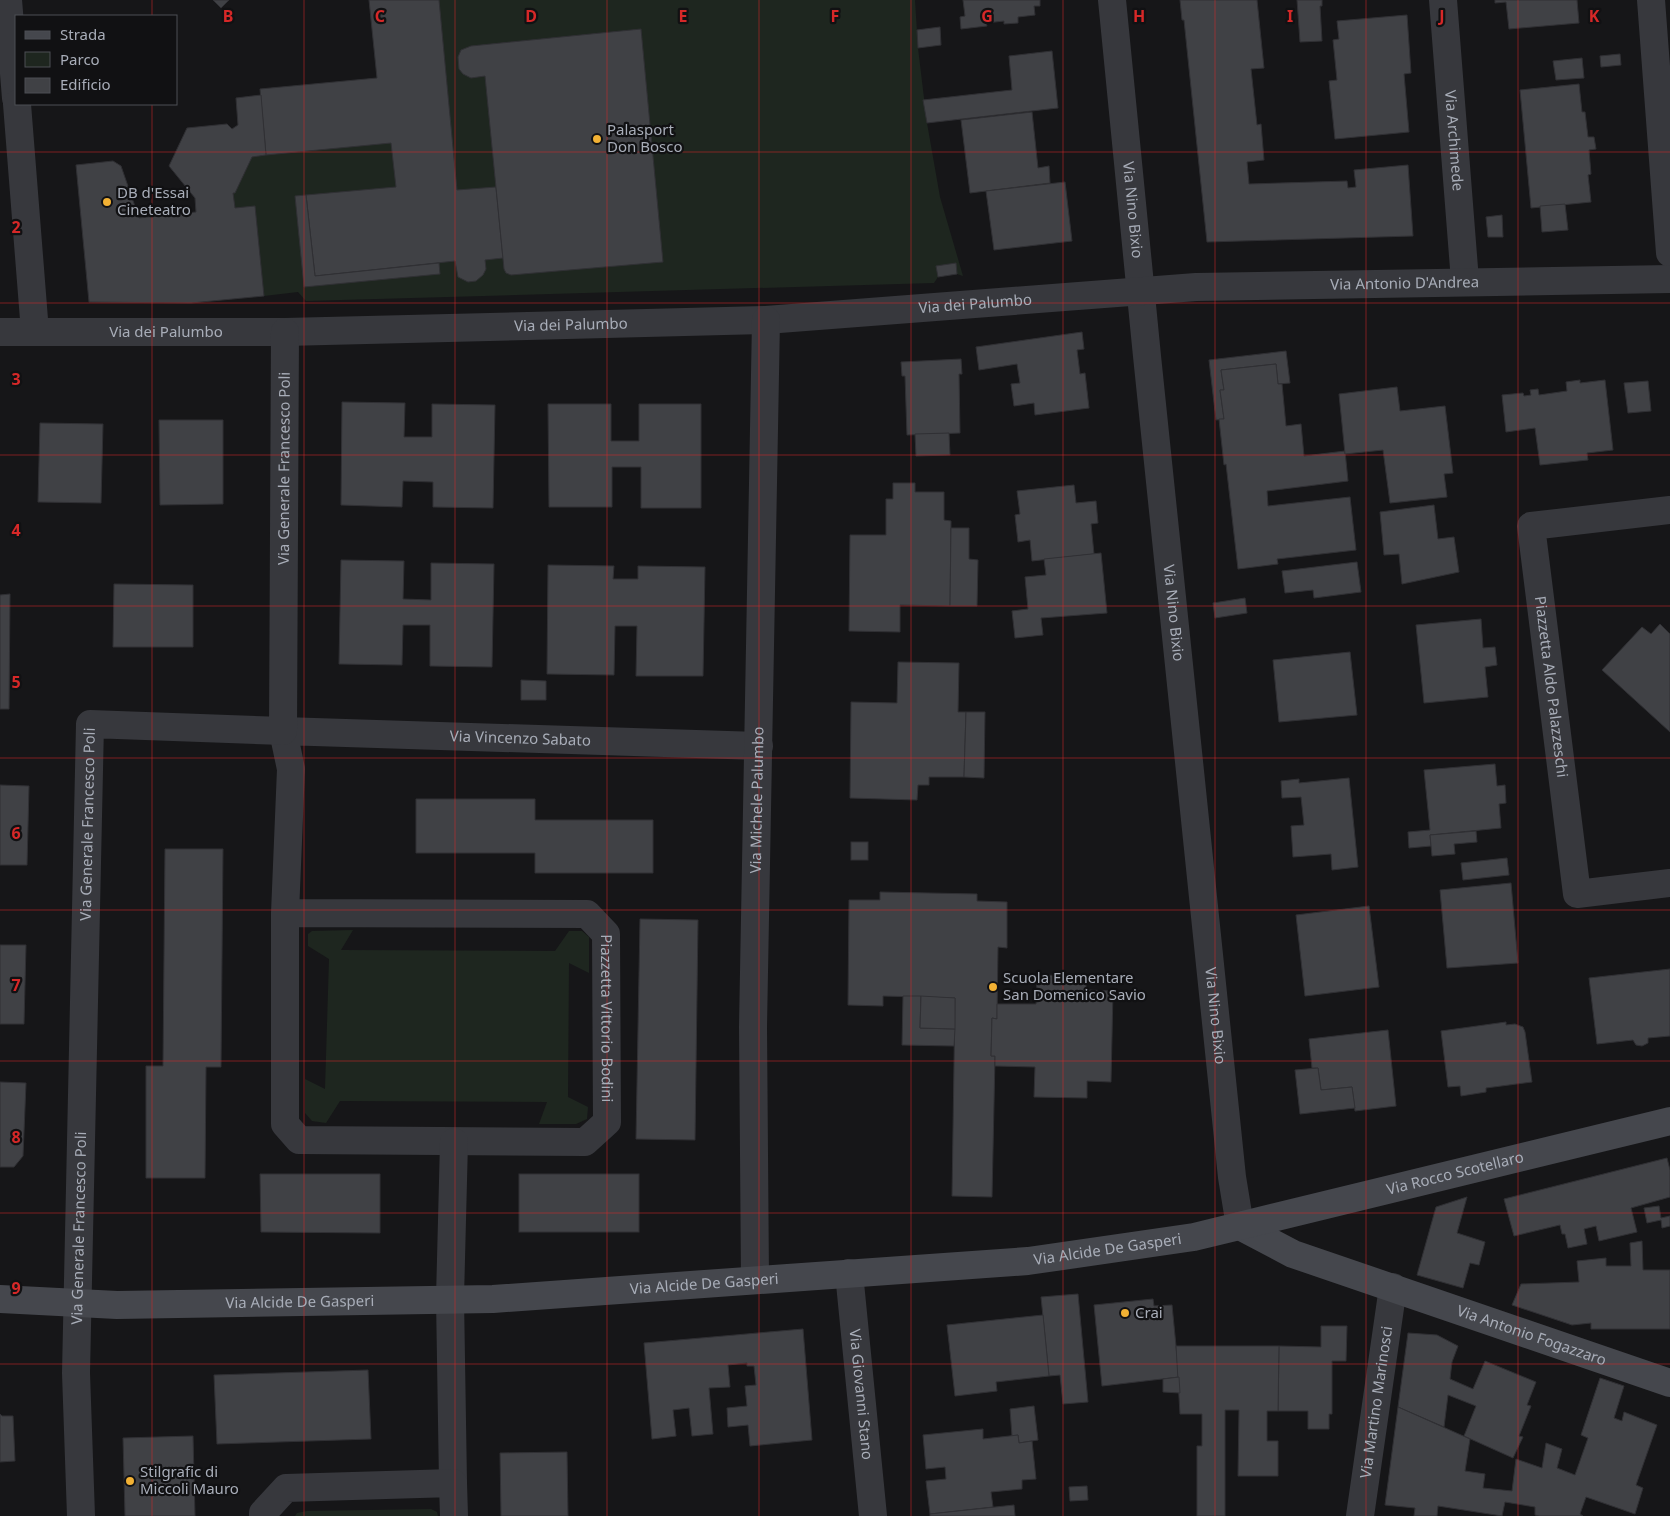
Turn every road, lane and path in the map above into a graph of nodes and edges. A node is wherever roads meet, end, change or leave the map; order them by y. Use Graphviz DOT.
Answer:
graph roads {
  1 [pos="8,0"];
  2 [pos="1112,0"];
  3 [pos="1443,0"];
  4 [pos="1650,0"];
  5 [pos="15,86"];
  6 [pos="17,105"];
  7 [pos="1670,253"];
  8 [pos="1670,279"];
  9 [pos="1465,281"];
  10 [pos="1141,291"];
  11 [pos="766,320"];
  12 [pos="0,332"];
  13 [pos="35,332"];
  14 [pos="285,332"];
  15 [pos="1670,510"];
  16 [pos="283,731"];
  17 [pos="759,746"];
  18 [pos="1670,883"];
  19 [pos="285,913"];
  20 [pos="1670,1121"];
  21 [pos="454,1142"];
  22 [pos="1240,1226"];
  23 [pos="849,1273"];
  24 [pos="755,1280"];
  25 [pos="1393,1287"];
  26 [pos="450,1298"];
  27 [pos="0,1299"];
  28 [pos="77,1304"];
  29 [pos="1670,1383"];
  30 [pos="453,1483"];
  31 [pos="81,1516"];
  32 [pos="263,1516"];
  33 [pos="454,1516"];
  34 [pos="873,1516"];
  35 [pos="1360,1516"];
  1 -- 5 [label="street"];
  2 -- 10 [label="street, Via Nino Bixio"];
  3 -- 9 [label="street, Via Archimede"];
  4 -- 7 [label="street"];
  6 -- 13 [label="street"];
  8 -- 9 [label="street, Via Antonio D'Andrea"];
  9 -- 10 [label="street, Via Antonio D'Andrea"];
  10 -- 11 [label="street, Via dei Palumbo"];
  10 -- 22 [label="street, Via Nino Bixio"];
  11 -- 14 [label="street, Via dei Palumbo"];
  11 -- 17 [label="street, Via Michele Palumbo"];
  12 -- 13 [label="street, Via dei Palumbo"];
  13 -- 14 [label="street, Via dei Palumbo"];
  14 -- 16 [label="street, Via Generale Francesco Poli"];
  15 -- 18 [label="street, Piazzetta Aldo Palazzeschi"];
  16 -- 17 [label="street, Via Vincenzo Sabato"];
  16 -- 19 [label="street, Piazzetta Vittorio Bodini"];
  16 -- 28 [label="street, Via Generale Francesco Poli"];
  17 -- 24 [label="street, Via Michele Palumbo"];
  19 -- 21 [label="street, Piazzetta Vittorio Bodini"];
  19 -- 21 [label="street, Piazzetta Vittorio Bodini"];
  20 -- 22 [label="street, Via Rocco Scotellaro"];
  21 -- 26 [label="street"];
  22 -- 23 [label="street, Via Alcide De Gasperi"];
  22 -- 25 [label="street"];
  23 -- 24 [label="street, Via Alcide De Gasperi"];
  23 -- 34 [label="street, Via Giovanni Stano"];
  24 -- 26 [label="street, Via Alcide De Gasperi"];
  25 -- 29 [label="street, Via Antonio Fogazzaro"];
  25 -- 35 [label="street, Via Martino Marinosci"];
  26 -- 28 [label="street, Via Alcide De Gasperi"];
  26 -- 30 [label="street"];
  27 -- 28 [label="street, Via Alcide De Gasperi"];
  28 -- 31 [label="street, Via Generale Francesco Poli"];
  30 -- 32 [label="street"];
  30 -- 33 [label="street"];
}
